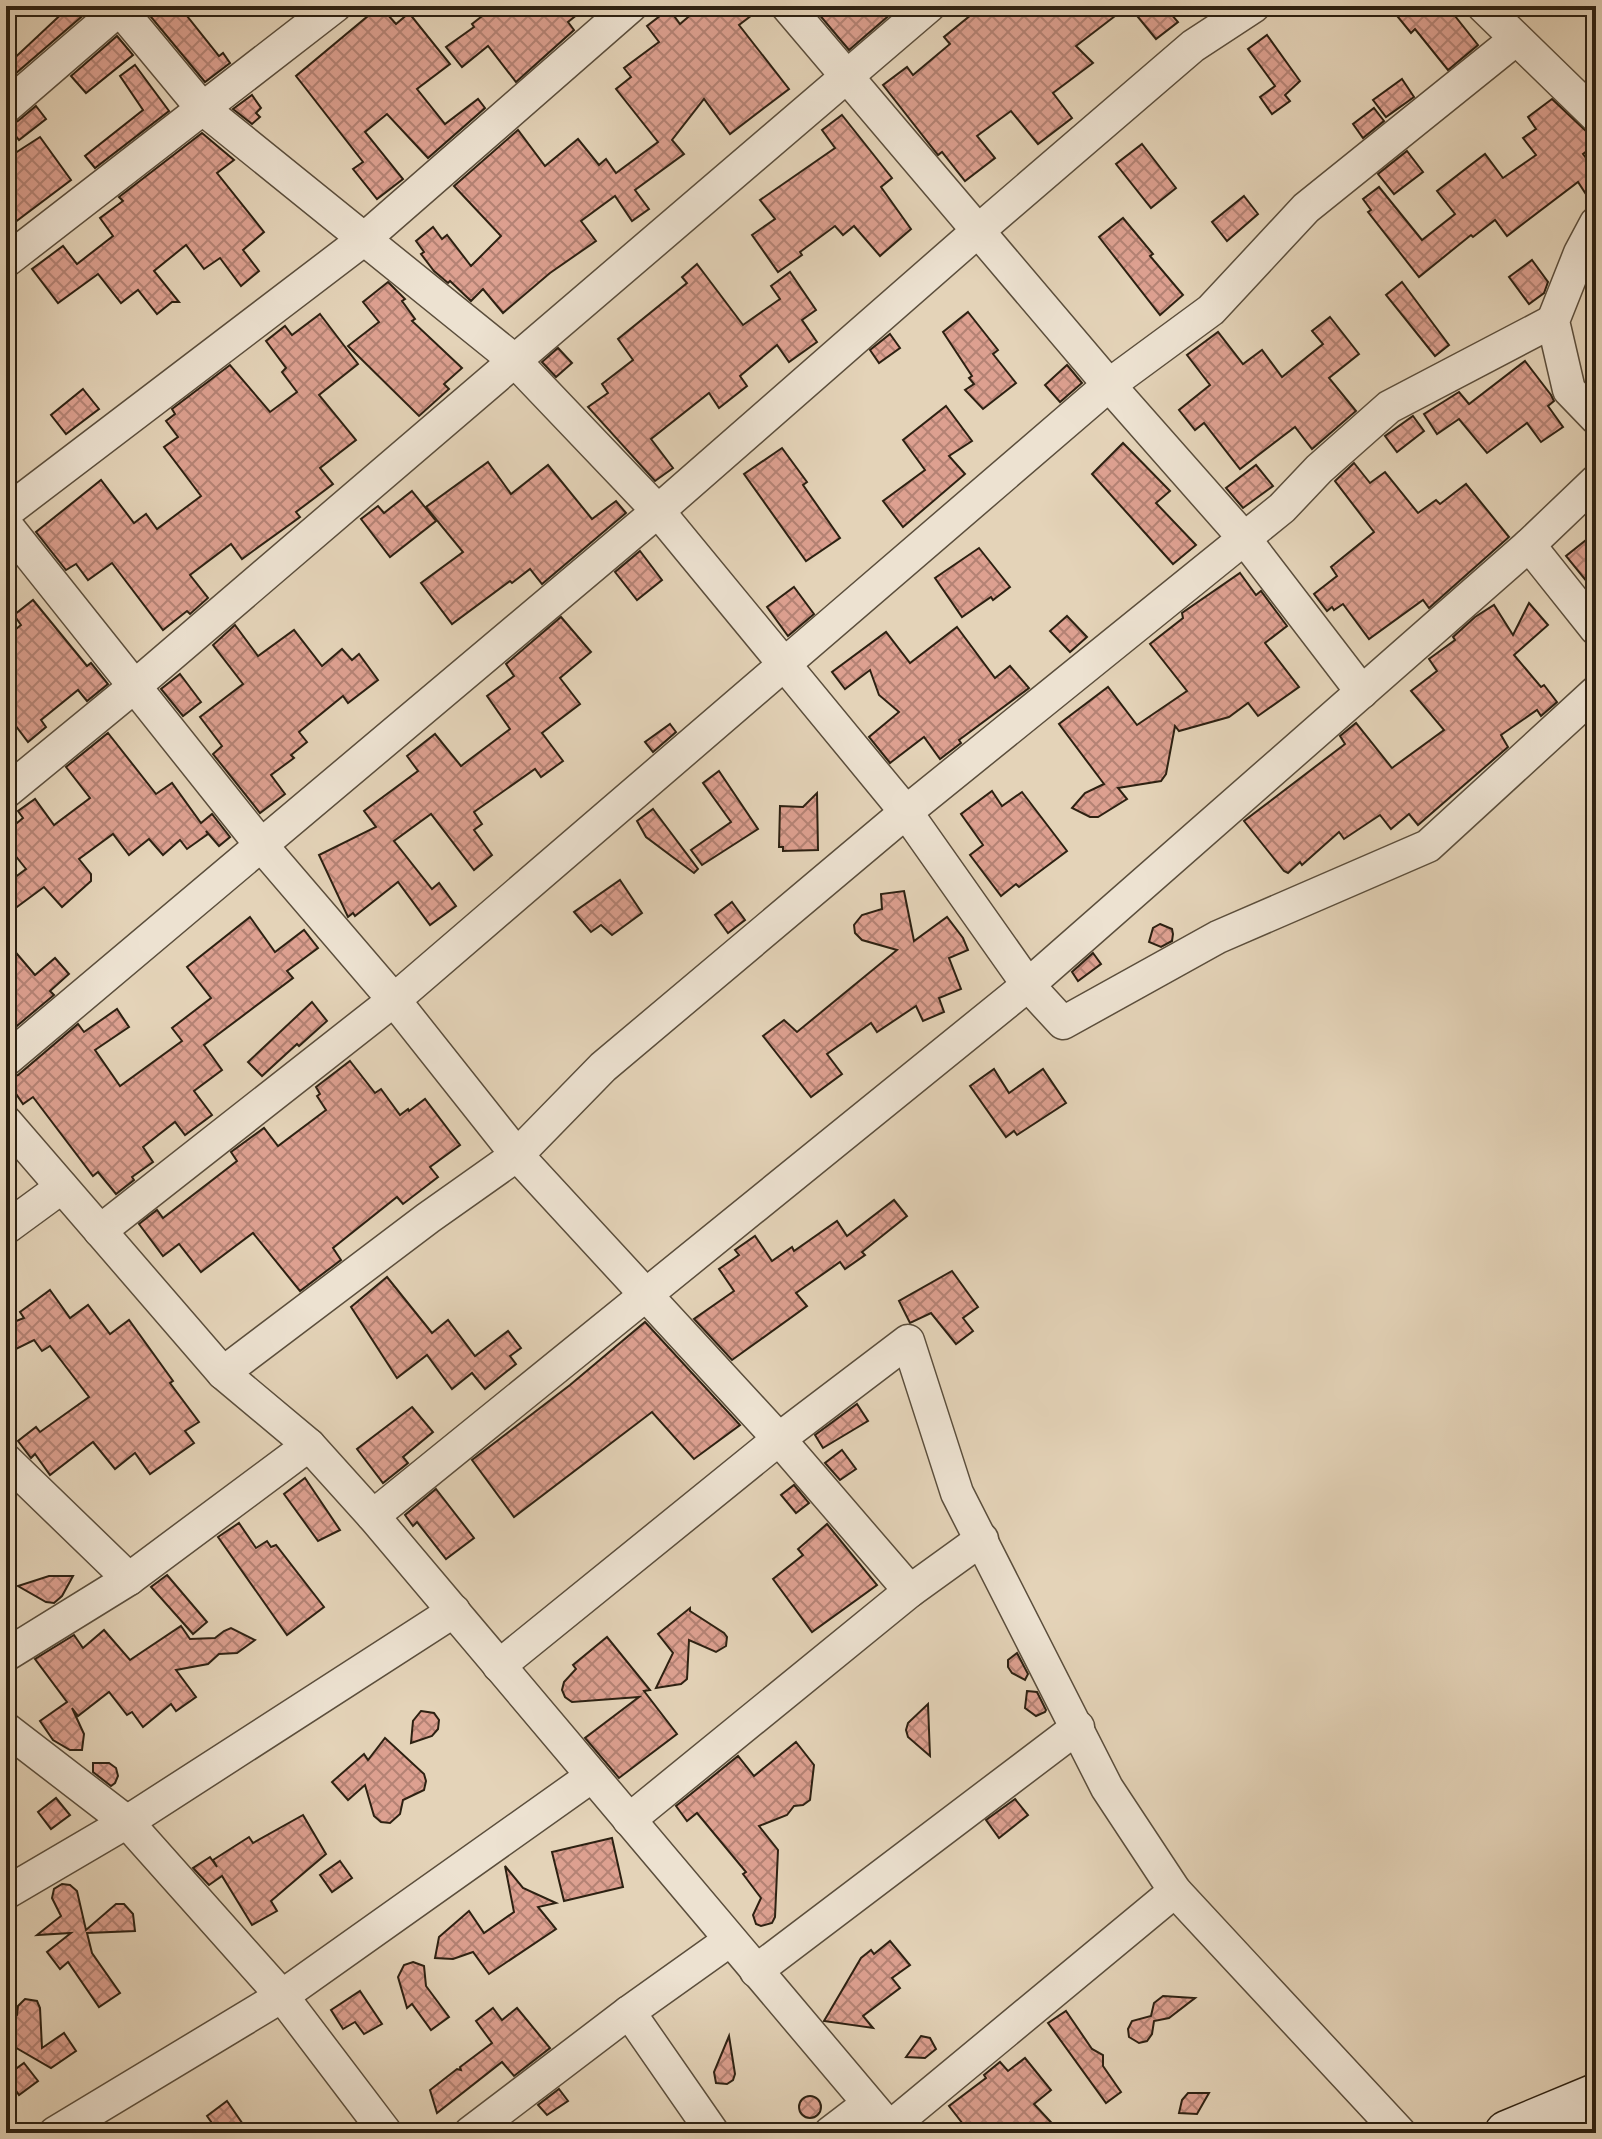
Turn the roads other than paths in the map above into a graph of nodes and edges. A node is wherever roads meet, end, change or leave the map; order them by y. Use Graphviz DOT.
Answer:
graph roads {
  1 [pos="335,6"];
  2 [pos="631,6"];
  3 [pos="787,6"];
  4 [pos="929,6"];
  5 [pos="1254,6"];
  6 [pos="1483,6"];
  7 [pos="121,7"];
  8 [pos="1516,39"];
  9 [pos="844,76"];
  10 [pos="6,107"];
  11 [pos="202,108"];
  12 [pos="1596,116"];
  13 [pos="1596,223"];
  14 [pos="979,230"];
  15 [pos="363,240"];
  16 [pos="6,261"];
  17 [pos="1553,321"];
  18 [pos="514,360"];
  19 [pos="1109,385"];
  20 [pos="1596,418"];
  21 [pos="1596,481"];
  22 [pos="658,511"];
  23 [pos="6,512"];
  24 [pos="6,525"];
  25 [pos="1244,538"];
  26 [pos="1529,545"];
  27 [pos="1596,629"];
  28 [pos="785,665"];
  29 [pos="135,686"];
  30 [pos="1362,692"];
  31 [pos="1596,692"];
  32 [pos="6,792"];
  33 [pos="906,812"];
  34 [pos="261,845"];
  35 [pos="1028,985"];
  36 [pos="394,1000"];
  37 [pos="6,1060"];
  38 [pos="6,1122"];
  39 [pos="517,1155"];
  40 [pos="62,1187"];
  41 [pos="6,1228"];
  42 [pos="100,1231"];
  43 [pos="647,1295"];
  44 [pos="223,1373"];
  45 [pos="779,1439"];
  46 [pos="309,1445"];
  47 [pos="6,1460"];
  48 [pos="373,1516"];
  49 [pos="982,1539"];
  50 [pos="129,1579"];
  51 [pos="910,1591"];
  52 [pos="454,1611"];
  53 [pos="6,1655"];
  54 [pos="499,1666"];
  55 [pos="1078,1727"];
  56 [pos="6,1729"];
  57 [pos="592,1776"];
  58 [pos="629,1820"];
  59 [pos="127,1822"];
  60 [pos="1175,1891"];
  61 [pos="6,1893"];
  62 [pos="730,1940"];
  63 [pos="756,1971"];
  64 [pos="282,1996"];
  65 [pos="629,2012"];
  66 [pos="1596,2096"];
  67 [pos="884,2122"];
  68 [pos="55,2133"];
  69 [pos="386,2133"];
  70 [pos="470,2133"];
  71 [pos="713,2133"];
  72 [pos="830,2133"];
  73 [pos="1400,2133"];
  74 [pos="1507,2133"];
  1 -- 11 [label="street"];
  2 -- 15 [label="street"];
  3 -- 9 [label="street"];
  4 -- 9 [label="street"];
  5 -- 14 [label="street"];
  6 -- 8 [label="street"];
  7 -- 10 [label="street"];
  7 -- 11 [label="street"];
  8 -- 12 [label="street"];
  8 -- 19 [label="street"];
  9 -- 14 [label="street"];
  9 -- 18 [label="street"];
  11 -- 15 [label="street"];
  11 -- 16 [label="street"];
  13 -- 17 [label="street"];
  14 -- 19 [label="street"];
  14 -- 22 [label="street"];
  15 -- 18 [label="street"];
  15 -- 23 [label="street"];
  17 -- 20 [label="street"];
  17 -- 25 [label="street"];
  18 -- 22 [label="street"];
  18 -- 29 [label="street"];
  19 -- 25 [label="street"];
  19 -- 28 [label="street"];
  21 -- 26 [label="street"];
  22 -- 28 [label="street"];
  22 -- 34 [label="street"];
  24 -- 29 [label="street"];
  25 -- 30 [label="street"];
  25 -- 33 [label="street"];
  26 -- 27 [label="street"];
  26 -- 30 [label="street"];
  28 -- 33 [label="street"];
  28 -- 36 [label="street"];
  29 -- 32 [label="street"];
  29 -- 34 [label="street"];
  30 -- 35 [label="street"];
  31 -- 35 [label="street"];
  33 -- 35 [label="street"];
  33 -- 39 [label="street"];
  34 -- 36 [label="street"];
  34 -- 37 [label="street"];
  35 -- 43 [label="street"];
  36 -- 39 [label="street"];
  36 -- 42 [label="street"];
  38 -- 40 [label="street"];
  39 -- 43 [label="street"];
  39 -- 44 [label="street"];
  40 -- 41 [label="street"];
  40 -- 42 [label="street"];
  42 -- 44 [label="street"];
  43 -- 45 [label="street"];
  43 -- 48 [label="street"];
  44 -- 46 [label="street"];
  45 -- 49 [label="street"];
  45 -- 51 [label="street"];
  45 -- 54 [label="street"];
  46 -- 48 [label="street"];
  46 -- 50 [label="street"];
  47 -- 50 [label="street"];
  48 -- 52 [label="street"];
  49 -- 51 [label="street"];
  49 -- 55 [label="street"];
  50 -- 53 [label="street"];
  51 -- 58 [label="street"];
  52 -- 54 [label="street"];
  52 -- 59 [label="street"];
  54 -- 57 [label="street"];
  55 -- 60 [label="street"];
  55 -- 63 [label="street"];
  56 -- 59 [label="street"];
  57 -- 58 [label="street"];
  57 -- 64 [label="street"];
  58 -- 62 [label="street"];
  59 -- 61 [label="street"];
  59 -- 64 [label="street"];
  60 -- 67 [label="street"];
  60 -- 73 [label="street"];
  62 -- 63 [label="street"];
  62 -- 65 [label="street"];
  63 -- 67 [label="street"];
  64 -- 68 [label="street"];
  64 -- 69 [label="street"];
  65 -- 70 [label="street"];
  65 -- 71 [label="street"];
  66 -- 74 [label="street"];
  67 -- 72 [label="street"];
}
